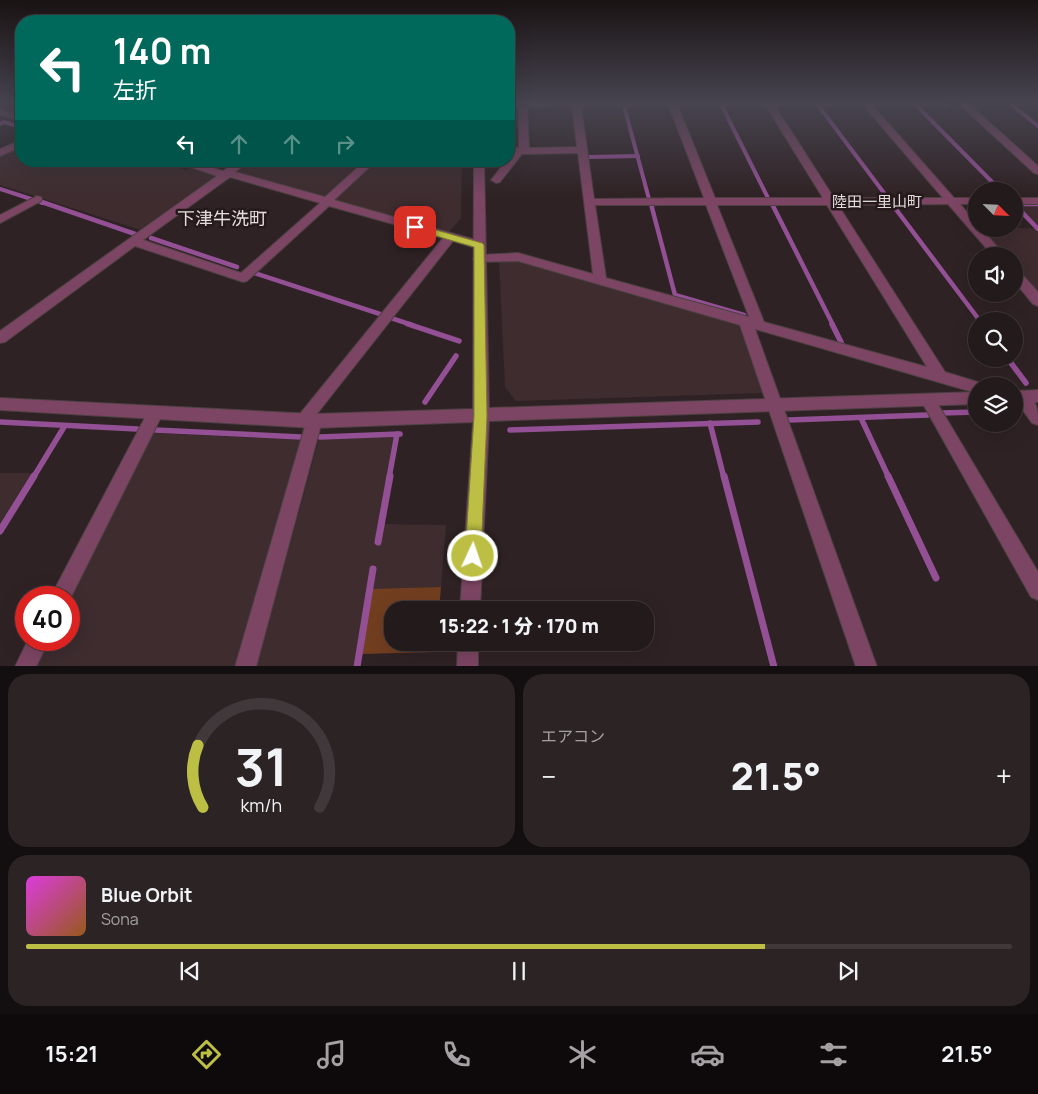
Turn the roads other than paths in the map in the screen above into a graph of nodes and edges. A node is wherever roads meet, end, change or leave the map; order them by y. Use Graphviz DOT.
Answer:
graph roads {
  1 [pos="519,134"];
  2 [pos="580,134"];
  3 [pos="684,134"];
  4 [pos="789,134"];
  5 [pos="893,134"];
  6 [pos="997,134"];
  7 [pos="15,146"];
  8 [pos="517,150"];
  9 [pos="582,150"];
  10 [pos="0,154"];
  11 [pos="200,167"];
  12 [pos="236,167"];
  13 [pos="364,167"];
  14 [pos="479,167"];
  15 [pos="505,167"];
  16 [pos="1038,171"];
  17 [pos="226,174"];
  18 [pos="496,180"];
  19 [pos="36,199"];
  20 [pos="951,201"];
  21 [pos="968,201"];
  22 [pos="1023,201"];
  23 [pos="1038,201"];
  24 [pos="326,202"];
  25 [pos="589,202"];
  26 [pos="710,202"];
  27 [pos="831,202"];
  28 [pos="0,220"];
  29 [pos="450,237"];
  30 [pos="133,242"];
  31 [pos="991,247"];
  32 [pos="479,252"];
  33 [pos="600,280"];
  34 [pos="1023,284"];
  35 [pos="1038,301"];
  36 [pos="751,323"];
  37 [pos="0,337"];
  38 [pos="940,376"];
  39 [pos="968,385"];
  40 [pos="1038,396"];
  41 [pos="1023,397"];
  42 [pos="968,398"];
  43 [pos="928,400"];
  44 [pos="1023,403"];
  45 [pos="0,404"];
  46 [pos="775,406"];
  47 [pos="155,413"];
  48 [pos="481,416"];
  49 [pos="1038,418"];
  50 [pos="308,421"];
  51 [pos="66,586"];
  52 [pos="1038,590"];
  53 [pos="471,601"];
  54 [pos="33,651"];
  55 [pos="468,651"];
  56 [pos="25,666"];
  57 [pos="245,666"];
  58 [pos="467,666"];
  59 [pos="867,666"];
  1 -- 8 [label="street"];
  2 -- 9 [label="street"];
  3 -- 26 [label="street"];
  4 -- 27 [label="street"];
  5 -- 20 [label="street"];
  6 -- 16 [label="street"];
  7 -- 10 [label="street"];
  8 -- 9 [label="street"];
  9 -- 25 [label="street"];
  11 -- 17 [label="street"];
  12 -- 17 [label="street"];
  13 -- 24 [label="street"];
  14 -- 32 [label="street"];
  15 -- 18 [label="street"];
  17 -- 24 [label="street"];
  17 -- 30 [label="street"];
  19 -- 28 [label="street"];
  20 -- 21 [label="street"];
  20 -- 27 [label="street"];
  20 -- 31 [label="street"];
  22 -- 23 [label="street"];
  24 -- 29 [label="street"];
  24 -- 30 [label="street"];
  25 -- 26 [label="street"];
  25 -- 33 [label="street"];
  26 -- 27 [label="street"];
  26 -- 36 [label="street"];
  27 -- 38 [label="street"];
  29 -- 32 [label="street"];
  29 -- 50 [label="street"];
  30 -- 37 [label="street"];
  32 -- 33 [label="street"];
  32 -- 48 [label="street"];
  33 -- 36 [label="street"];
  34 -- 35 [label="street"];
  36 -- 38 [label="street"];
  36 -- 46 [label="street"];
  38 -- 39 [label="street"];
  40 -- 41 [label="street"];
  42 -- 43 [label="street"];
  43 -- 46 [label="street"];
  43 -- 52 [label="street"];
  44 -- 49 [label="street"];
  45 -- 47 [label="street"];
  46 -- 48 [label="street"];
  46 -- 59 [label="street"];
  47 -- 50 [label="street"];
  47 -- 51 [label="street"];
  48 -- 50 [label="street"];
  48 -- 53 [label="street"];
  50 -- 57 [label="street"];
  54 -- 56 [label="street"];
  55 -- 58 [label="street"];
}
